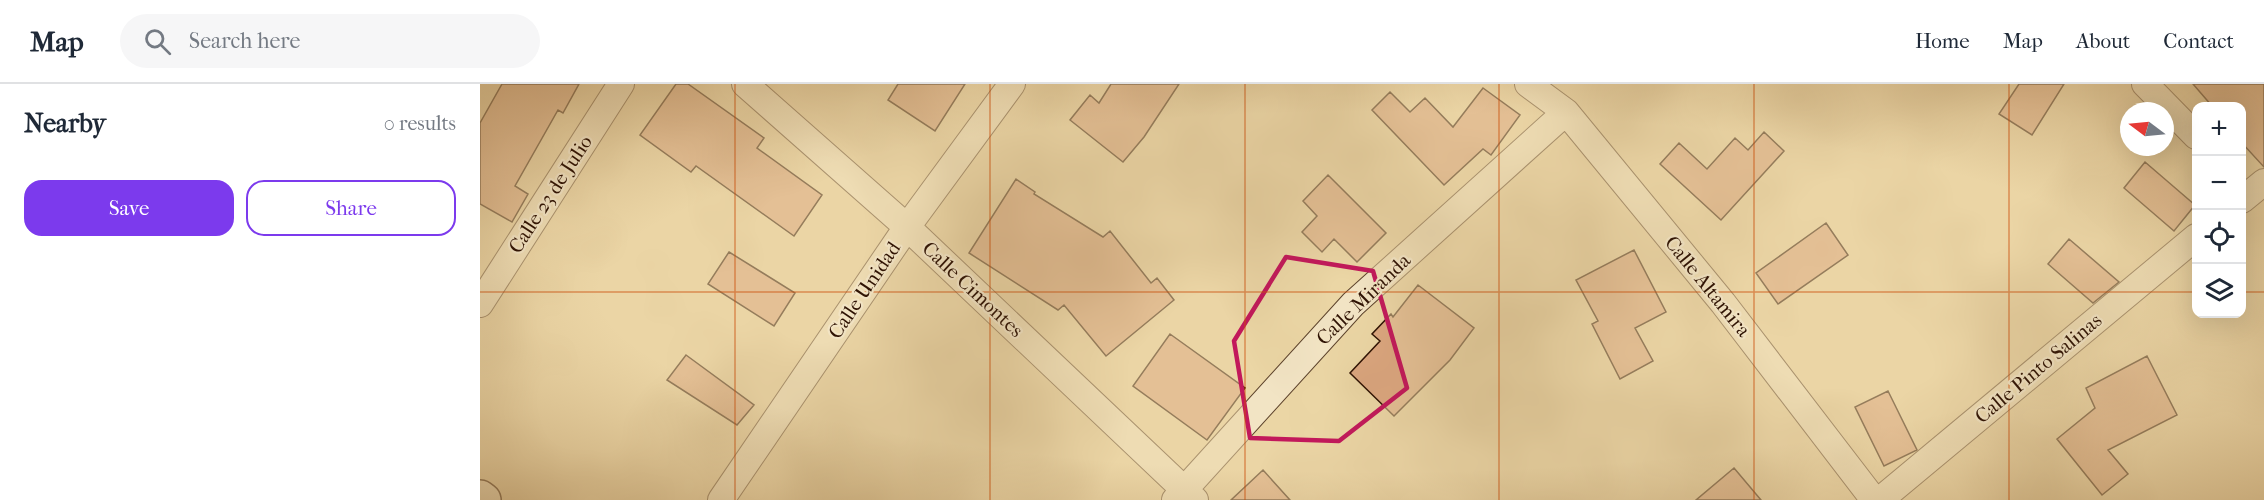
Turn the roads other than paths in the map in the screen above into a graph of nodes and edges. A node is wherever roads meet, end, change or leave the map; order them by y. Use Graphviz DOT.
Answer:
graph roads {
  1 [pos="621,84"];
  2 [pos="744,84"];
  3 [pos="1012,84"];
  4 [pos="1528,84"];
  5 [pos="2145,84"];
  6 [pos="1566,112"];
  7 [pos="2192,132"];
  8 [pos="908,226"];
  9 [pos="2192,240"];
  10 [pos="480,304"];
  11 [pos="1185,496"];
  12 [pos="480,497"];
  13 [pos="484,500"];
  14 [pos="722,500"];
  15 [pos="1874,500"];
  16 [pos="1880,500"];
  1 -- 10 [label="street, Calle 23 de Julio"];
  2 -- 8 [label="street, Calle Cimontes"];
  3 -- 8 [label="street, Calle Unidad"];
  4 -- 6 [label="street, Calle Altamira"];
  5 -- 7 [label="street"];
  6 -- 11 [label="street, Calle Miranda"];
  6 -- 15 [label="street, Calle Altamira"];
  8 -- 11 [label="street, Calle Cimontes"];
  8 -- 14 [label="street, Calle Unidad"];
  9 -- 16 [label="street, Calle Pinto Salinas"];
  12 -- 13 [label="street"];
}
